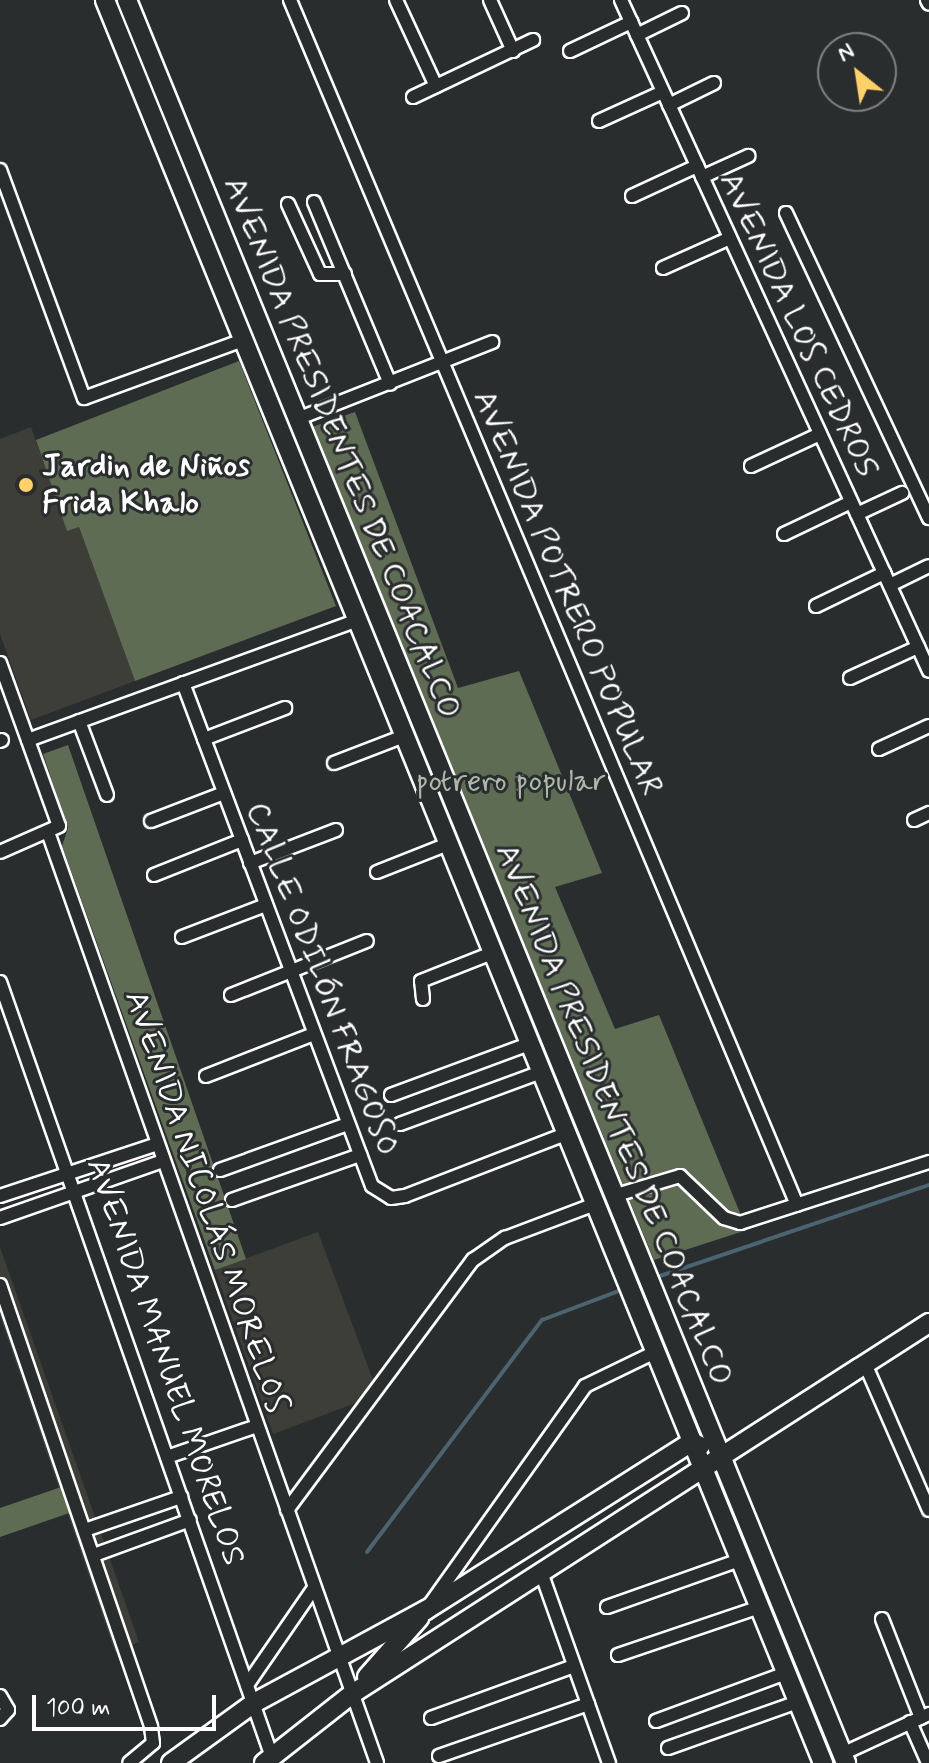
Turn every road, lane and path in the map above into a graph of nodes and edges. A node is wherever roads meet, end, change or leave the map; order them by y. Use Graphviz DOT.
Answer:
graph roads {
  1 [pos="105,0"];
  2 [pos="127,0"];
  3 [pos="290,0"];
  4 [pos="396,0"];
  5 [pos="490,0"];
  6 [pos="621,0"];
  7 [pos="682,13"];
  8 [pos="631,22"];
  9 [pos="637,35"];
  10 [pos="533,40"];
  11 [pos="513,51"];
  12 [pos="570,51"];
  13 [pos="714,83"];
  14 [pos="436,86"];
  15 [pos="663,92"];
  16 [pos="413,97"];
  17 [pos="669,105"];
  18 [pos="599,121"];
  19 [pos="748,156"];
  20 [pos="0,170"];
  21 [pos="700,172"];
  22 [pos="632,196"];
  23 [pos="314,202"];
  24 [pos="288,204"];
  25 [pos="786,213"];
  26 [pos="730,238"];
  27 [pos="663,268"];
  28 [pos="345,274"];
  29 [pos="243,340"];
  30 [pos="492,342"];
  31 [pos="442,362"];
  32 [pos="390,384"];
  33 [pos="297,419"];
  34 [pos="820,434"];
  35 [pos="751,466"];
  36 [pos="325,487"];
  37 [pos="902,493"];
  38 [pos="306,495"];
  39 [pos="851,502"];
  40 [pos="857,514"];
  41 [pos="929,518"];
  42 [pos="784,534"];
  43 [pos="929,566"];
  44 [pos="887,579"];
  45 [pos="816,606"];
  46 [pos="357,620"];
  47 [pos="923,653"];
  48 [pos="0,663"];
  49 [pos="929,671"];
  50 [pos="850,678"];
  51 [pos="183,683"];
  52 [pos="285,708"];
  53 [pos="79,721"];
  54 [pos="929,726"];
  55 [pos="404,736"];
  56 [pos="204,739"];
  57 [pos="28,740"];
  58 [pos="879,749"];
  59 [pos="334,763"];
  60 [pos="438,765"];
  61 [pos="419,774"];
  62 [pos="224,793"];
  63 [pos="107,795"];
  64 [pos="929,813"];
  65 [pos="914,820"];
  66 [pos="151,821"];
  67 [pos="336,830"];
  68 [pos="49,835"];
  69 [pos="242,840"];
  70 [pos="448,844"];
  71 [pos="0,852"];
  72 [pos="250,863"];
  73 [pos="377,872"];
  74 [pos="154,875"];
  75 [pos="266,905"];
  76 [pos="182,937"];
  77 [pos="367,941"];
  78 [pos="492,953"];
  79 [pos="291,971"];
  80 [pos="0,982"];
  81 [pos="231,995"];
  82 [pos="423,999"];
  83 [pos="314,1034"];
  84 [pos="529,1044"];
  85 [pos="541,1072"];
  86 [pos="206,1076"];
  87 [pos="391,1095"];
  88 [pos="577,1108"];
  89 [pos="559,1116"];
  90 [pos="348,1124"];
  91 [pos="400,1124"];
  92 [pos="566,1134"];
  93 [pos="157,1144"];
  94 [pos="360,1155"];
  95 [pos="163,1161"];
  96 [pos="929,1162"];
  97 [pos="220,1170"];
  98 [pos="67,1174"];
  99 [pos="73,1192"];
  100 [pos="0,1196"];
  101 [pos="613,1196"];
  102 [pos="232,1200"];
  103 [pos="595,1204"];
  104 [pos="797,1205"];
  105 [pos="0,1218"];
  106 [pos="0,1285"];
  107 [pos="929,1323"];
  108 [pos="655,1352"];
  109 [pos="866,1366"];
  110 [pos="257,1426"];
  111 [pos="692,1442"];
  112 [pos="720,1456"];
  113 [pos="167,1457"];
  114 [pos="703,1469"];
  115 [pos="181,1497"];
  116 [pos="287,1510"];
  117 [pos="929,1510"];
  118 [pos="190,1520"];
  119 [pos="85,1530"];
  120 [pos="94,1555"];
  121 [pos="740,1560"];
  122 [pos="542,1575"];
  123 [pos="314,1588"];
  124 [pos="607,1607"];
  125 [pos="760,1607"];
  126 [pos="426,1610"];
  127 [pos="882,1619"];
  128 [pos="796,1642"];
  129 [pos="777,1650"];
  130 [pos="338,1655"];
  131 [pos="618,1655"];
  132 [pos="574,1666"];
  133 [pos="786,1673"];
  134 [pos="247,1685"];
  135 [pos="352,1694"];
  136 [pos="0,1696"];
  137 [pos="798,1702"];
  138 [pos="254,1703"];
  139 [pos="588,1704"];
  140 [pos="431,1718"];
  141 [pos="920,1718"];
  142 [pos="0,1719"];
  143 [pos="656,1721"];
  144 [pos="668,1748"];
  145 [pos="439,1756"];
  146 [pos="844,1758"];
  147 [pos="270,1761"];
  148 [pos="129,1763"];
  149 [pos="171,1763"];
  150 [pos="377,1763"];
  151 [pos="609,1763"];
  152 [pos="823,1763"];
  153 [pos="928,1763"];
  1 -- 29 [label="street, AVENIDA PRESIDENTES DE COACALCO"];
  2 -- 33 [label="street, AVENIDA PRESIDENTES DE COACALCO"];
  3 -- 31 [label="street, AVENIDA POTRERO POPULAR"];
  4 -- 14 [label="street"];
  5 -- 11 [label="street"];
  6 -- 8 [label="street, AVENIDA LOS CEDROS"];
  7 -- 9 [label="street"];
  8 -- 9 [label="street, AVENIDA LOS CEDROS"];
  8 -- 12 [label="street"];
  9 -- 15 [label="street, AVENIDA LOS CEDROS"];
  10 -- 11 [label="street"];
  11 -- 14 [label="street"];
  13 -- 17 [label="street"];
  14 -- 16 [label="street"];
  15 -- 17 [label="street, AVENIDA LOS CEDROS"];
  15 -- 18 [label="street"];
  17 -- 21 [label="street, AVENIDA LOS CEDROS"];
  19 -- 21 [label="street"];
  20 -- 29 [label="street"];
  21 -- 22 [label="street"];
  21 -- 26 [label="street, AVENIDA LOS CEDROS"];
  23 -- 28 [label="street"];
  24 -- 28 [label="street"];
  25 -- 41 [label="street, AVENIDA LOS CEDROS"];
  26 -- 27 [label="street"];
  26 -- 34 [label="street, AVENIDA LOS CEDROS"];
  28 -- 32 [label="street"];
  29 -- 38 [label="street, AVENIDA PRESIDENTES DE COACALCO"];
  30 -- 31 [label="street"];
  31 -- 32 [label="street"];
  31 -- 104 [label="street, AVENIDA POTRERO POPULAR"];
  32 -- 33 [label="street"];
  33 -- 36 [label="street, AVENIDA PRESIDENTES DE COACALCO"];
  34 -- 35 [label="street"];
  34 -- 39 [label="street, AVENIDA LOS CEDROS"];
  36 -- 38 [label="street"];
  36 -- 60 [label="street, AVENIDA PRESIDENTES DE COACALCO"];
  37 -- 40 [label="street"];
  38 -- 46 [label="street, AVENIDA PRESIDENTES DE COACALCO"];
  39 -- 40 [label="street, AVENIDA LOS CEDROS"];
  39 -- 42 [label="street"];
  40 -- 44 [label="street, AVENIDA LOS CEDROS"];
  43 -- 44 [label="street"];
  44 -- 45 [label="street"];
  44 -- 47 [label="street, AVENIDA LOS CEDROS"];
  46 -- 51 [label="street"];
  46 -- 55 [label="street, AVENIDA PRESIDENTES DE COACALCO"];
  47 -- 49 [label="street, AVENIDA LOS CEDROS"];
  47 -- 50 [label="street"];
  48 -- 57 [label="street, AVENIDA NICOLÁS MORELOS"];
  51 -- 53 [label="street"];
  51 -- 56 [label="street, CALLE ODILÓN FRAGOSO"];
  52 -- 56 [label="street"];
  53 -- 57 [label="street"];
  53 -- 63 [label="street"];
  54 -- 58 [label="street"];
  55 -- 59 [label="street"];
  55 -- 61 [label="street, AVENIDA PRESIDENTES DE COACALCO"];
  56 -- 62 [label="street, CALLE ODILÓN FRAGOSO"];
  57 -- 68 [label="street, AVENIDA NICOLÁS MORELOS"];
  60 -- 61 [label="street"];
  60 -- 88 [label="street, AVENIDA PRESIDENTES DE COACALCO"];
  61 -- 70 [label="street, AVENIDA PRESIDENTES DE COACALCO"];
  62 -- 66 [label="street"];
  62 -- 69 [label="street, CALLE ODILÓN FRAGOSO"];
  64 -- 65 [label="street"];
  67 -- 72 [label="street"];
  68 -- 71 [label="street"];
  68 -- 93 [label="street, AVENIDA NICOLÁS MORELOS"];
  69 -- 72 [label="street, CALLE ODILÓN FRAGOSO"];
  69 -- 74 [label="street"];
  70 -- 73 [label="street"];
  70 -- 78 [label="street, AVENIDA PRESIDENTES DE COACALCO"];
  72 -- 75 [label="street, CALLE ODILÓN FRAGOSO"];
  75 -- 76 [label="street"];
  75 -- 79 [label="street, CALLE ODILÓN FRAGOSO"];
  77 -- 79 [label="street"];
  78 -- 82 [label="street"];
  78 -- 84 [label="street, AVENIDA PRESIDENTES DE COACALCO"];
  79 -- 81 [label="street"];
  79 -- 83 [label="street, CALLE ODILÓN FRAGOSO"];
  80 -- 98 [label="street, AVENIDA MANUEL MORELOS"];
  83 -- 86 [label="street"];
  83 -- 90 [label="street, CALLE ODILÓN FRAGOSO"];
  84 -- 85 [label="street, AVENIDA PRESIDENTES DE COACALCO"];
  84 -- 87 [label="street"];
  85 -- 89 [label="street, AVENIDA PRESIDENTES DE COACALCO"];
  85 -- 91 [label="street"];
  88 -- 89 [label="street"];
  88 -- 101 [label="street, AVENIDA PRESIDENTES DE COACALCO"];
  89 -- 92 [label="street, AVENIDA PRESIDENTES DE COACALCO"];
  90 -- 94 [label="street, CALLE ODILÓN FRAGOSO"];
  90 -- 97 [label="street"];
  92 -- 94 [label="street, CALLE ODILÓN FRAGOSO"];
  92 -- 103 [label="street, AVENIDA PRESIDENTES DE COACALCO"];
  93 -- 95 [label="street, AVENIDA NICOLÁS MORELOS"];
  93 -- 98 [label="street"];
  94 -- 102 [label="street"];
  95 -- 99 [label="street"];
  95 -- 110 [label="street, AVENIDA NICOLÁS MORELOS"];
  96 -- 104 [label="street"];
  98 -- 99 [label="street, AVENIDA MANUEL MORELOS"];
  98 -- 100 [label="street"];
  99 -- 105 [label="street"];
  99 -- 113 [label="street, AVENIDA MANUEL MORELOS"];
  101 -- 104 [label="street"];
  101 -- 112 [label="street, AVENIDA PRESIDENTES DE COACALCO"];
  103 -- 108 [label="street, AVENIDA PRESIDENTES DE COACALCO"];
  103 -- 116 [label="street"];
  106 -- 119 [label="street"];
  107 -- 109 [label="street"];
  108 -- 111 [label="street, AVENIDA PRESIDENTES DE COACALCO"];
  108 -- 126 [label="street"];
  109 -- 112 [label="street"];
  109 -- 117 [label="street"];
  110 -- 113 [label="street"];
  110 -- 116 [label="street, AVENIDA NICOLÁS MORELOS"];
  111 -- 112 [label="street"];
  111 -- 114 [label="street, AVENIDA PRESIDENTES DE COACALCO"];
  111 -- 126 [label="street"];
  112 -- 114 [label="street"];
  112 -- 128 [label="street, AVENIDA PRESIDENTES DE COACALCO"];
  113 -- 115 [label="street, AVENIDA MANUEL MORELOS"];
  114 -- 121 [label="street, AVENIDA PRESIDENTES DE COACALCO"];
  114 -- 122 [label="street"];
  115 -- 118 [label="street, AVENIDA MANUEL MORELOS"];
  115 -- 119 [label="street"];
  116 -- 123 [label="street, AVENIDA NICOLÁS MORELOS"];
  118 -- 120 [label="street"];
  118 -- 134 [label="street, AVENIDA MANUEL MORELOS"];
  119 -- 120 [label="street"];
  120 -- 148 [label="street"];
  121 -- 124 [label="street"];
  121 -- 125 [label="street, AVENIDA PRESIDENTES DE COACALCO"];
  122 -- 132 [label="street"];
  122 -- 135 [label="street"];
  123 -- 130 [label="street, AVENIDA NICOLÁS MORELOS"];
  123 -- 134 [label="street"];
  125 -- 129 [label="street, AVENIDA PRESIDENTES DE COACALCO"];
  125 -- 131 [label="street"];
  126 -- 130 [label="street"];
  126 -- 135 [label="street"];
  127 -- 141 [label="street"];
  128 -- 129 [label="street"];
  128 -- 146 [label="street, AVENIDA PRESIDENTES DE COACALCO"];
  129 -- 133 [label="street, AVENIDA PRESIDENTES DE COACALCO"];
  130 -- 135 [label="street, AVENIDA NICOLÁS MORELOS"];
  130 -- 138 [label="street"];
  132 -- 139 [label="street"];
  132 -- 140 [label="street"];
  133 -- 137 [label="street, AVENIDA PRESIDENTES DE COACALCO"];
  133 -- 143 [label="street"];
  134 -- 138 [label="street, AVENIDA MANUEL MORELOS"];
  135 -- 147 [label="street"];
  135 -- 150 [label="street, AVENIDA NICOLÁS MORELOS"];
  136 -- 142 [label="street"];
  137 -- 144 [label="street"];
  137 -- 152 [label="street, AVENIDA PRESIDENTES DE COACALCO"];
  138 -- 147 [label="street, AVENIDA MANUEL MORELOS"];
  138 -- 149 [label="street"];
  139 -- 145 [label="street"];
  139 -- 151 [label="street"];
  141 -- 146 [label="street"];
  141 -- 153 [label="street"];
}
